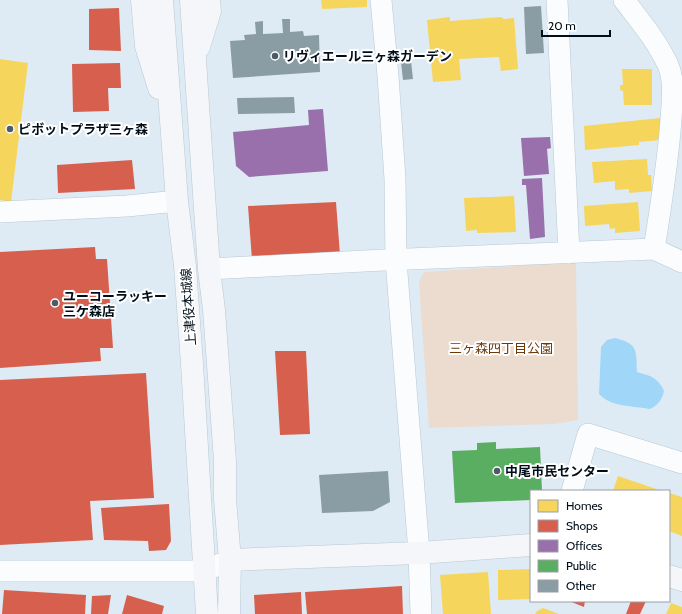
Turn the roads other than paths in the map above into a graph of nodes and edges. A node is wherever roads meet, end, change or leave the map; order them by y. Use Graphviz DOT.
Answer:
graph roads {
  1 [pos="142,0"];
  2 [pos="162,0"];
  3 [pos="191,0"];
  4 [pos="209,0"];
  5 [pos="381,0"];
  6 [pos="557,0"];
  7 [pos="624,0"];
  8 [pos="195,60"];
  9 [pos="170,122"];
  10 [pos="177,201"];
  11 [pos="0,212"];
  12 [pos="654,249"];
  13 [pos="569,253"];
  14 [pos="396,260"];
  15 [pos="682,262"];
  16 [pos="209,269"];
  17 [pos="682,464"];
  18 [pos="572,490"];
  19 [pos="530,546"];
  20 [pos="419,553"];
  21 [pos="230,560"];
  22 [pos="0,571"];
  23 [pos="204,571"];
  24 [pos="670,576"];
  25 [pos="682,580"];
  26 [pos="207,614"];
  27 [pos="229,614"];
  28 [pos="421,614"];
  1 -- 9 [label="street"];
  2 -- 9 [label="street, 上津役本城線"];
  3 -- 8 [label="street, 上津役本城線"];
  4 -- 8 [label="street"];
  5 -- 14 [label="street"];
  6 -- 13 [label="street"];
  7 -- 12 [label="street"];
  8 -- 16 [label="street, 上津役本城線"];
  9 -- 10 [label="street, 上津役本城線"];
  10 -- 11 [label="street"];
  10 -- 23 [label="street, 上津役本城線"];
  12 -- 13 [label="street"];
  12 -- 15 [label="street"];
  13 -- 14 [label="street"];
  14 -- 16 [label="street"];
  14 -- 20 [label="street"];
  16 -- 21 [label="street, 上津役本城線"];
  17 -- 18 [label="street"];
  19 -- 20 [label="street"];
  20 -- 21 [label="street"];
  20 -- 28 [label="street"];
  21 -- 23 [label="street"];
  21 -- 27 [label="street, 上津役本城線"];
  22 -- 23 [label="street"];
  23 -- 26 [label="street, 上津役本城線"];
  24 -- 25 [label="street"];
}
